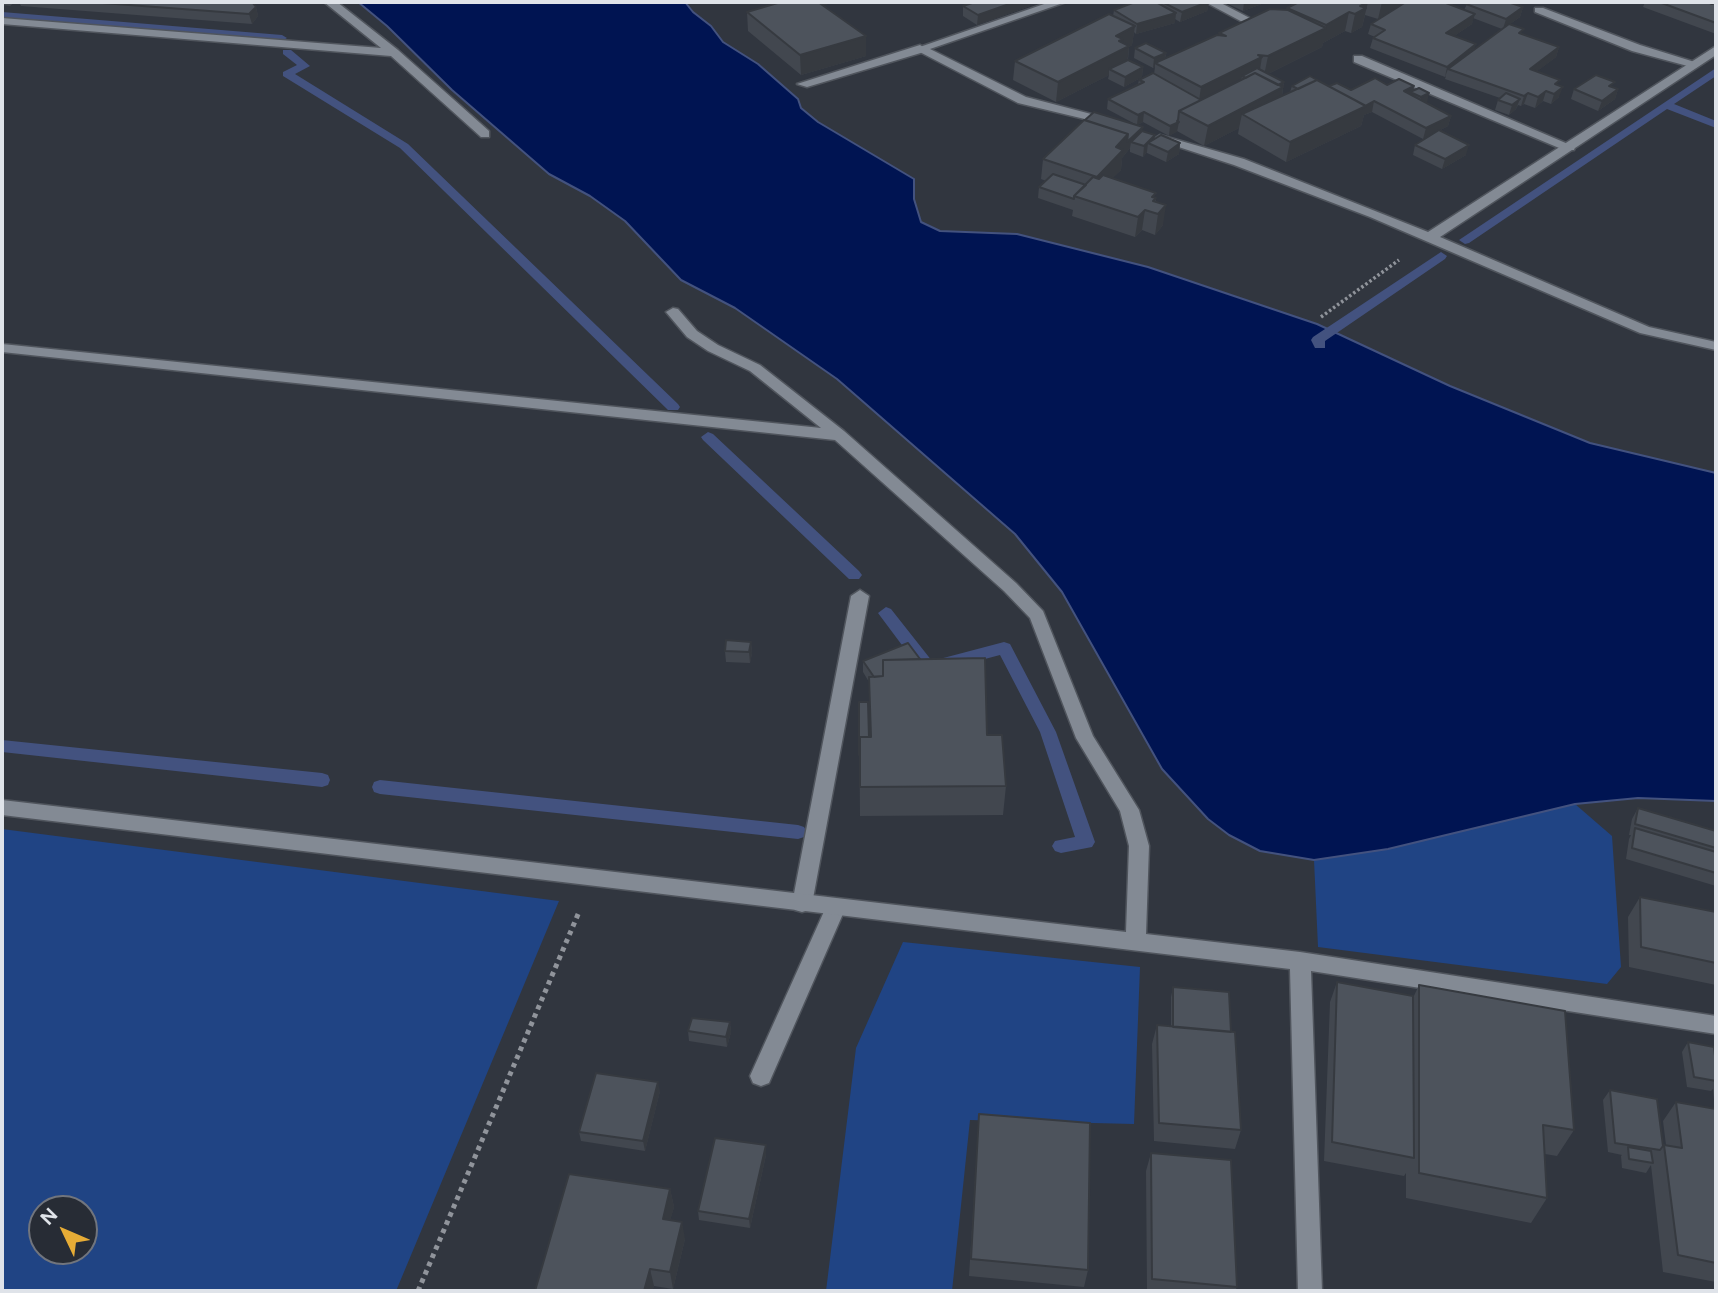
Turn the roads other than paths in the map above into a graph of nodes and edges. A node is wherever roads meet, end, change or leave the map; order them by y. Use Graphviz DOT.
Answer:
graph roads {
  1 [pos="330,2"];
  2 [pos="1059,2"];
  3 [pos="1210,2"];
  4 [pos="1539,10"];
  5 [pos="2,21"];
  6 [pos="1234,38"];
  7 [pos="920,50"];
  8 [pos="1716,50"];
  9 [pos="394,53"];
  10 [pos="1358,59"];
  11 [pos="1695,64"];
  12 [pos="803,84"];
  13 [pos="1105,104"];
  14 [pos="1090,117"];
  15 [pos="1128,129"];
  16 [pos="485,134"];
  17 [pos="1153,137"];
  18 [pos="1569,147"];
  19 [pos="1430,237"];
  20 [pos="673,312"];
  21 [pos="1716,346"];
  22 [pos="2,348"];
  23 [pos="839,435"];
  24 [pos="860,596"];
  25 [pos="2,808"];
  26 [pos="802,904"];
  27 [pos="836,907"];
  28 [pos="1136,942"];
  29 [pos="1300,961"];
  30 [pos="1716,1025"];
  31 [pos="761,1076"];
  32 [pos="1310,1291"];
  1 -- 9 [label="street"];
  2 -- 7 [label="street"];
  3 -- 6 [label="street"];
  4 -- 11 [label="street"];
  5 -- 9 [label="street"];
  7 -- 12 [label="street"];
  7 -- 14 [label="street"];
  8 -- 11 [label="street"];
  9 -- 16 [label="street"];
  10 -- 18 [label="street"];
  11 -- 18 [label="street"];
  13 -- 14 [label="street"];
  14 -- 15 [label="street"];
  17 -- 19 [label="street"];
  18 -- 19 [label="street"];
  19 -- 21 [label="street"];
  20 -- 23 [label="street"];
  22 -- 23 [label="street"];
  23 -- 28 [label="street"];
  24 -- 26 [label="street"];
  25 -- 26 [label="street"];
  26 -- 27 [label="street"];
  27 -- 28 [label="street"];
  27 -- 31 [label="street"];
  28 -- 29 [label="street"];
  29 -- 30 [label="street"];
  29 -- 32 [label="street"];
}
